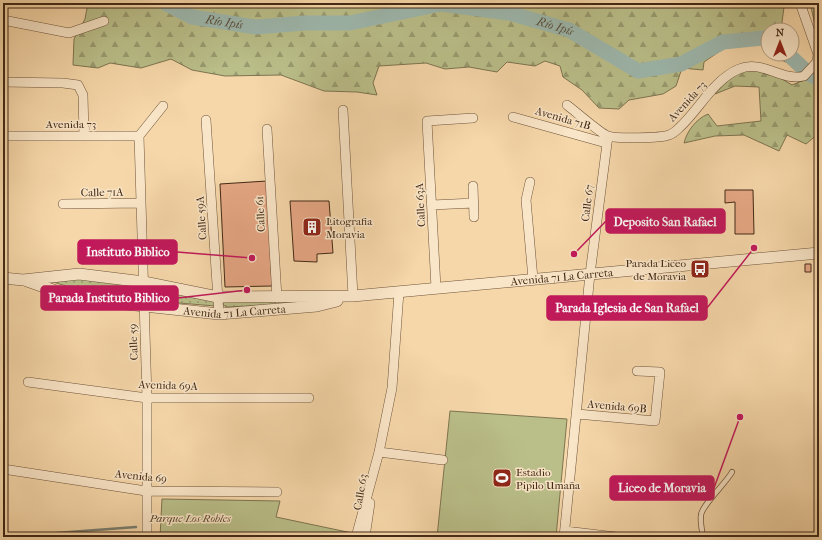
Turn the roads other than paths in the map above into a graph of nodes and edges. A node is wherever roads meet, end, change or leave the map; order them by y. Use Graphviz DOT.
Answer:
graph roads {
  1 [pos="800,3"];
  2 [pos="3,20"];
  3 [pos="104,21"];
  4 [pos="3,82"];
  5 [pos="567,105"];
  6 [pos="163,106"];
  7 [pos="343,110"];
  8 [pos="513,116"];
  9 [pos="473,118"];
  10 [pos="206,120"];
  11 [pos="267,129"];
  12 [pos="84,135"];
  13 [pos="3,136"];
  14 [pos="139,136"];
  15 [pos="607,140"];
  16 [pos="530,182"];
  17 [pos="473,186"];
  18 [pos="140,203"];
  19 [pos="474,203"];
  20 [pos="63,204"];
  21 [pos="432,205"];
  22 [pos="474,216"];
  23 [pos="819,253"];
  24 [pos="590,274"];
  25 [pos="3,278"];
  26 [pos="533,279"];
  27 [pos="23,280"];
  28 [pos="144,282"];
  29 [pos="436,288"];
  30 [pos="399,292"];
  31 [pos="353,296"];
  32 [pos="218,297"];
  33 [pos="277,298"];
  34 [pos="144,306"];
  35 [pos="219,314"];
  36 [pos="637,371"];
  37 [pos="28,382"];
  38 [pos="147,398"];
  39 [pos="309,398"];
  40 [pos="577,414"];
  41 [pos="379,452"];
  42 [pos="442,460"];
  43 [pos="3,469"];
  44 [pos="732,472"];
  45 [pos="146,491"];
  46 [pos="277,492"];
  47 [pos="564,534"];
  48 [pos="147,537"];
  49 [pos="356,537"];
  50 [pos="364,537"];
  51 [pos="616,537"];
  52 [pos="703,537"];
  1 -- 15 [label="street, Avenida 73"];
  2 -- 3 [label="street"];
  4 -- 12 [label="street"];
  5 -- 15 [label="street"];
  6 -- 14 [label="street"];
  7 -- 31 [label="street"];
  8 -- 15 [label="street, Avenida 71B"];
  9 -- 21 [label="street, Calle 63A"];
  10 -- 32 [label="street, Calle 59A"];
  11 -- 33 [label="street, Calle 61"];
  12 -- 13 [label="street, Avenida 73"];
  12 -- 14 [label="street, Avenida 73"];
  14 -- 18 [label="street, Calle 59"];
  15 -- 24 [label="street, Calle 67"];
  16 -- 26 [label="street"];
  17 -- 19 [label="street"];
  18 -- 20 [label="street, Calle 71A"];
  18 -- 28 [label="street, Calle 59"];
  19 -- 21 [label="street"];
  19 -- 22 [label="street"];
  21 -- 29 [label="street, Calle 63A"];
  23 -- 24 [label="street, Avenida 71 La Carreta"];
  24 -- 26 [label="street, Avenida 71 La Carreta"];
  24 -- 40 [label="street, Calle 67"];
  25 -- 27 [label="street, Avenida 71 La Carreta"];
  26 -- 29 [label="street, Avenida 71 La Carreta"];
  27 -- 28 [label="street, Avenida 71 La Carreta"];
  27 -- 34 [label="street, Avenida 71 La Carreta"];
  28 -- 32 [label="street, Avenida 71 La Carreta"];
  28 -- 34 [label="street, Calle 59"];
  29 -- 30 [label="street, Avenida 71 La Carreta"];
  30 -- 31 [label="street, Avenida 71 La Carreta"];
  30 -- 41 [label="street"];
  31 -- 33 [label="street, Avenida 71 La Carreta"];
  31 -- 35 [label="street, Avenida 71 La Carreta"];
  32 -- 33 [label="street, Avenida 71 La Carreta"];
  32 -- 35 [label="street, Calle 59A"];
  34 -- 35 [label="street, Avenida 71 La Carreta"];
  34 -- 38 [label="street, Calle 59"];
  36 -- 40 [label="street, Avenida 69B"];
  37 -- 38 [label="street, Avenida 69A"];
  38 -- 39 [label="street, Avenida 69A"];
  38 -- 45 [label="street, Calle 59"];
  40 -- 47 [label="street, Calle 67"];
  41 -- 42 [label="street"];
  41 -- 49 [label="street"];
  41 -- 50 [label="street, Calle 63"];
  43 -- 45 [label="street, Avenida 69"];
  44 -- 52 [label="lane"];
  45 -- 46 [label="street, Avenida 69"];
  45 -- 48 [label="street, Calle 59"];
  47 -- 51 [label="street"];
}
